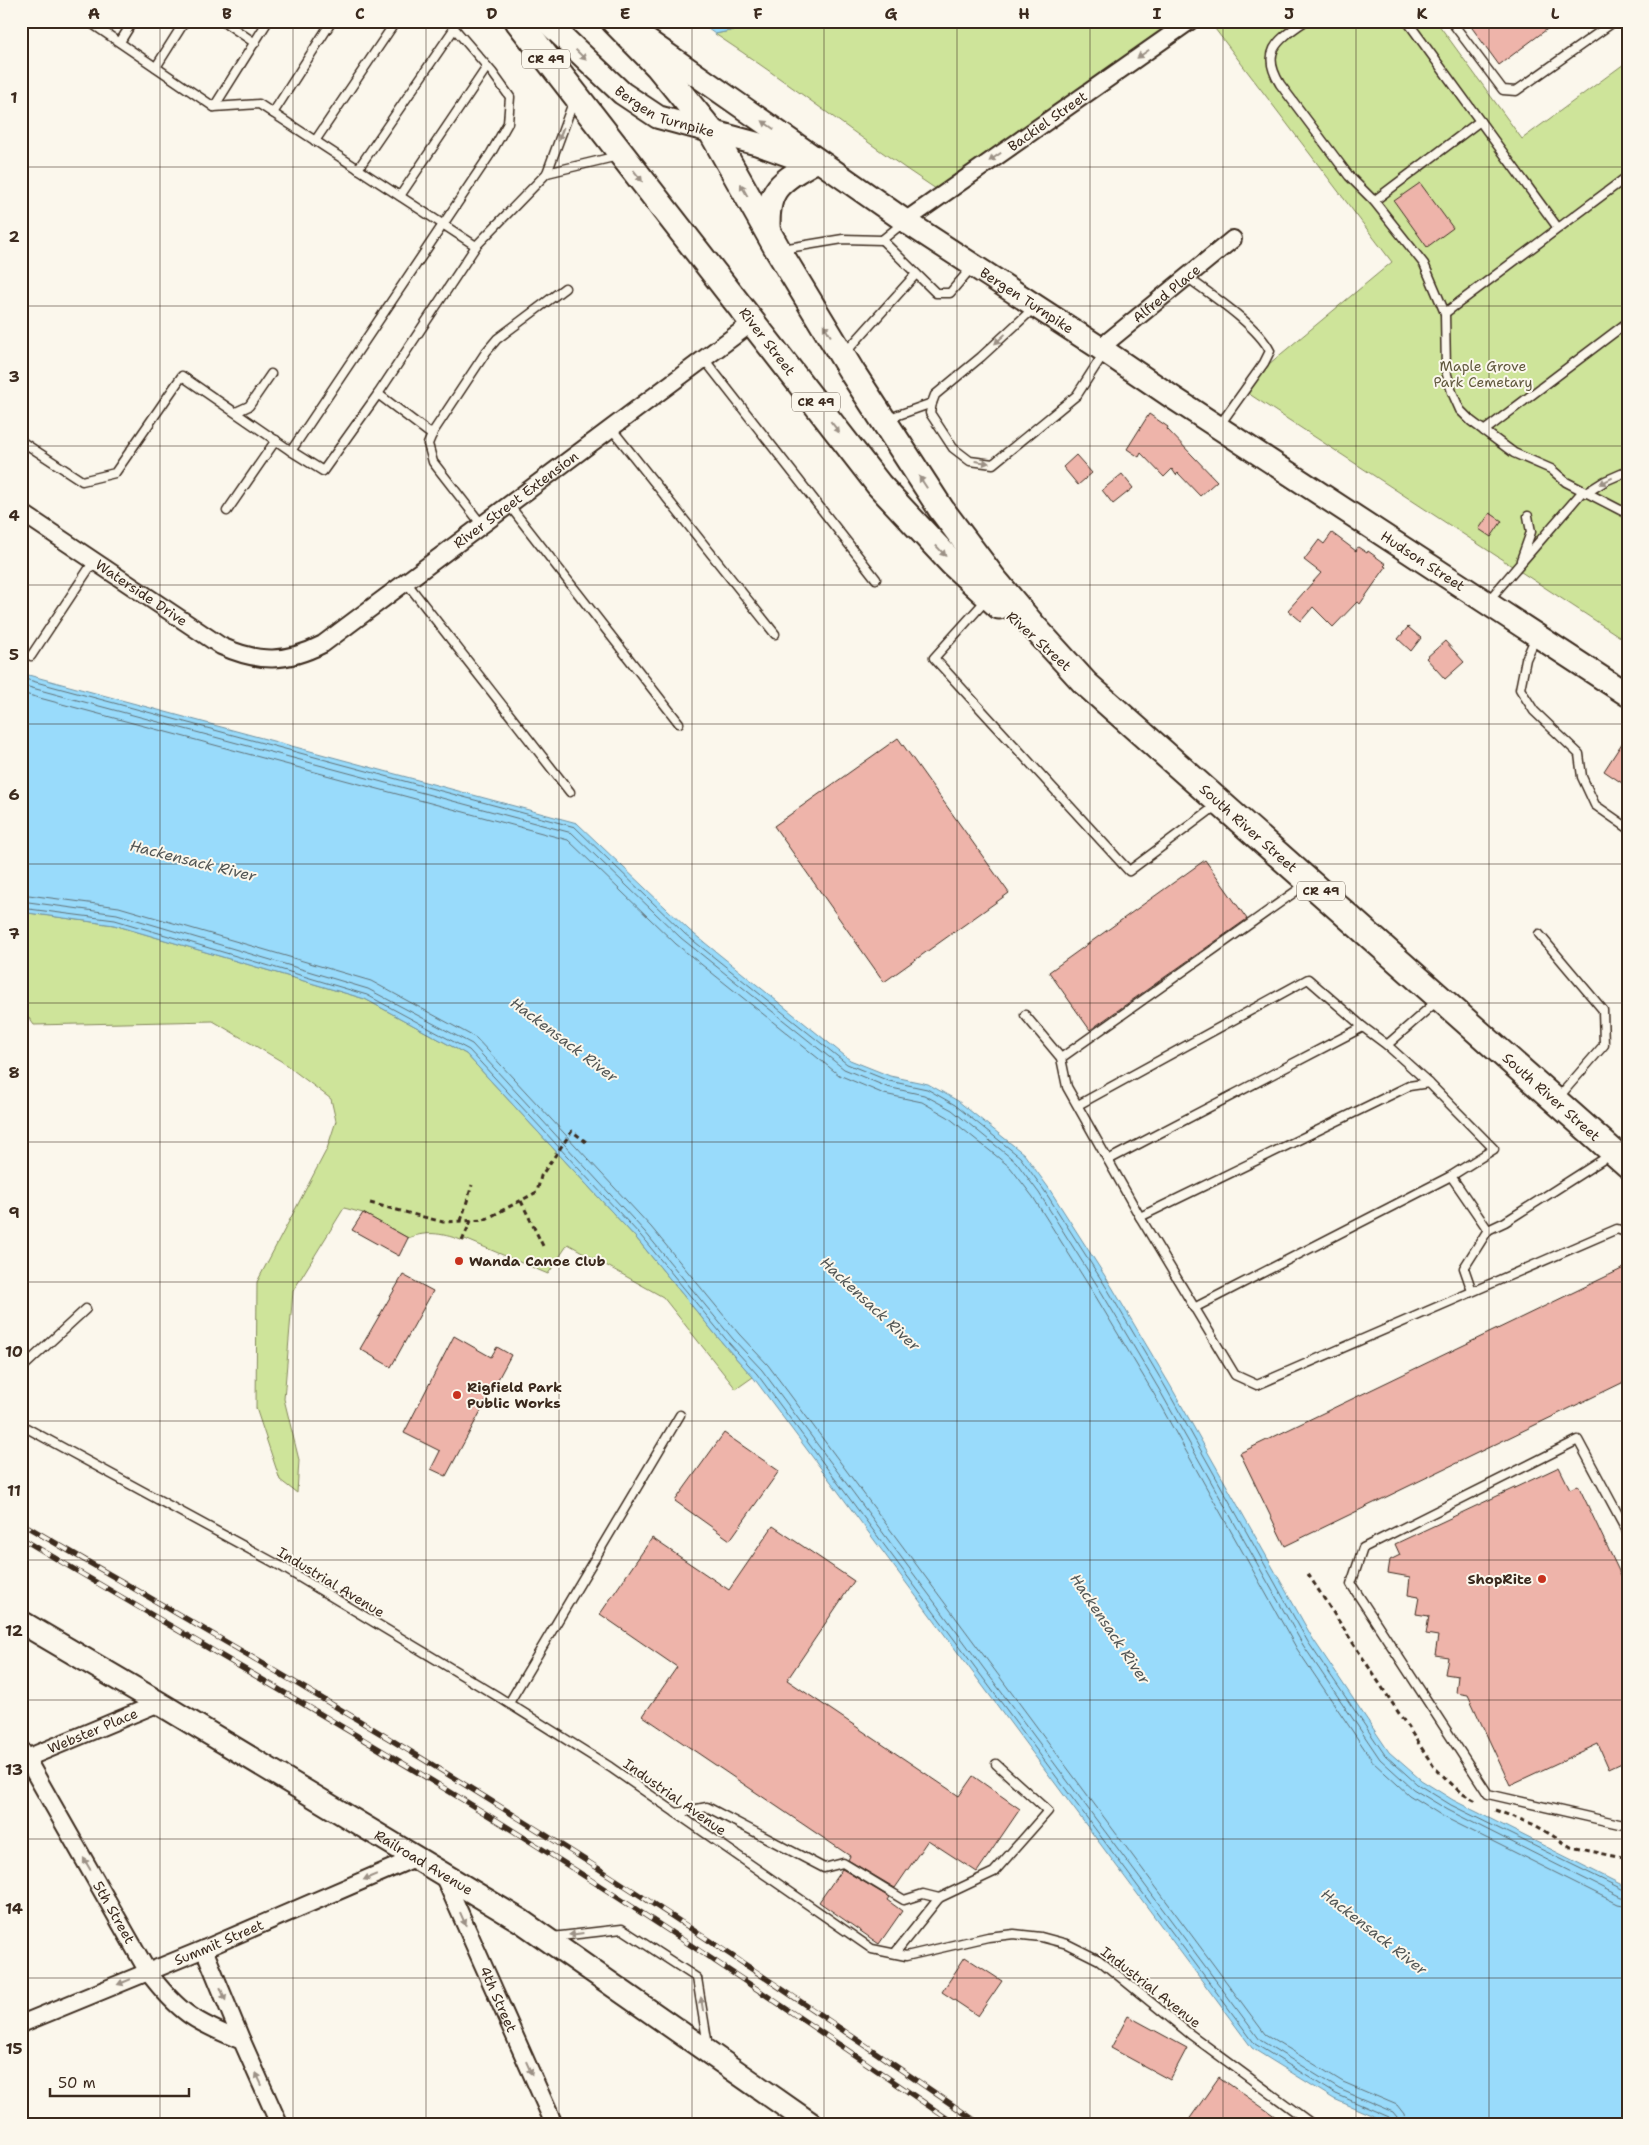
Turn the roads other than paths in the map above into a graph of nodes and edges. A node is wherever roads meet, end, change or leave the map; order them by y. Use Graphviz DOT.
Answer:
graph roads {
  1 [pos="88,21"];
  2 [pos="133,21"];
  3 [pos="185,21"];
  4 [pos="222,21"];
  5 [pos="268,21"];
  6 [pos="332,21"];
  7 [pos="396,21"];
  8 [pos="448,21"];
  9 [pos="518,21"];
  10 [pos="546,21"];
  11 [pos="614,21"];
  12 [pos="619,21"];
  13 [pos="1305,21"];
  14 [pos="1407,21"];
  15 [pos="1451,21"];
  16 [pos="1615,21"];
  17 [pos="1184,23"];
  18 [pos="454,29"];
  19 [pos="120,42"];
  20 [pos="255,43"];
  21 [pos="156,67"];
  22 [pos="487,67"];
  23 [pos="575,96"];
  24 [pos="214,107"];
  25 [pos="273,113"];
  26 [pos="1480,121"];
  27 [pos="711,131"];
  28 [pos="315,141"];
  29 [pos="622,155"];
  30 [pos="811,164"];
  31 [pos="358,169"];
  32 [pos="547,172"];
  33 [pos="837,173"];
  34 [pos="1628,176"];
  35 [pos="400,196"];
  36 [pos="1374,201"];
  37 [pos="905,221"];
  38 [pos="443,225"];
  39 [pos="1558,228"];
  40 [pos="1234,239"];
  41 [pos="882,240"];
  42 [pos="773,243"];
  43 [pos="476,246"];
  44 [pos="973,265"];
  45 [pos="916,274"];
  46 [pos="1187,277"];
  47 [pos="564,288"];
  48 [pos="1036,306"];
  49 [pos="1446,313"];
  50 [pos="753,322"];
  51 [pos="1628,322"];
  52 [pos="1102,349"];
  53 [pos="842,356"];
  54 [pos="704,358"];
  55 [pos="271,374"];
  56 [pos="378,394"];
  57 [pos="932,402"];
  58 [pos="236,412"];
  59 [pos="884,420"];
  60 [pos="1218,427"];
  61 [pos="611,428"];
  62 [pos="1484,431"];
  63 [pos="432,435"];
  64 [pos="276,440"];
  65 [pos="21,441"];
  66 [pos="291,451"];
  67 [pos="1628,470"];
  68 [pos="1584,492"];
  69 [pos="508,505"];
  70 [pos="227,511"];
  71 [pos="21,512"];
  72 [pos="1628,514"];
  73 [pos="1528,516"];
  74 [pos="482,525"];
  75 [pos="94,560"];
  76 [pos="1518,566"];
  77 [pos="876,579"];
  78 [pos="406,582"];
  79 [pos="991,588"];
  80 [pos="1487,603"];
  81 [pos="775,634"];
  82 [pos="1536,635"];
  83 [pos="31,656"];
  84 [pos="268,660"];
  85 [pos="1628,695"];
  86 [pos="679,723"];
  87 [pos="570,792"];
  88 [pos="1221,802"];
  89 [pos="1628,828"];
  90 [pos="1310,881"];
  91 [pos="1539,934"];
  92 [pos="1441,998"];
  93 [pos="1025,1014"];
  94 [pos="1363,1027"];
  95 [pos="1387,1045"];
  96 [pos="1061,1058"];
  97 [pos="1428,1083"];
  98 [pos="1556,1100"];
  99 [pos="1078,1105"];
  100 [pos="1621,1159"];
  101 [pos="1108,1160"];
  102 [pos="1451,1176"];
  103 [pos="1140,1217"];
  104 [pos="1488,1230"];
  105 [pos="1628,1233"];
  106 [pos="1472,1291"];
  107 [pos="1194,1308"];
  108 [pos="86,1309"];
  109 [pos="21,1369"];
  110 [pos="680,1415"];
  111 [pos="21,1425"];
  112 [pos="1628,1533"];
  113 [pos="21,1622"];
  114 [pos="159,1703"];
  115 [pos="509,1703"];
  116 [pos="24,1753"];
  117 [pos="996,1764"];
  118 [pos="676,1813"];
  119 [pos="1628,1826"];
  120 [pos="415,1858"];
  121 [pos="443,1875"];
  122 [pos="939,1898"];
  123 [pos="545,1938"];
  124 [pos="204,1949"];
  125 [pos="895,1953"];
  126 [pos="148,1972"];
  127 [pos="21,2024"];
  128 [pos="242,2041"];
  129 [pos="709,2052"];
  130 [pos="279,2124"];
  131 [pos="554,2124"];
  132 [pos="812,2124"];
  133 [pos="1312,2124"];
  1 -- 19 [label="lane"];
  2 -- 19 [label="lane"];
  3 -- 21 [label="lane"];
  4 -- 20 [label="lane"];
  5 -- 20 [label="lane"];
  6 -- 25 [label="lane"];
  7 -- 28 [label="lane"];
  8 -- 18 [label="lane"];
  9 -- 23 [label="main road, River Street / CR 49"];
  10 -- 27 [label="main road, Bergen Turnpike, one-way"];
  11 -- 27 [label="main road, CR 49"];
  33 -- 12 [label="main road, Bergen Turnpike, one-way"];
  13 -- 36 [label="lane"];
  14 -- 26 [label="lane"];
  15 -- 16 [label="lane"];
  17 -- 37 [label="street, Backiel Street, one-way"];
  18 -- 22 [label="lane"];
  18 -- 31 [label="lane"];
  19 -- 21 [label="lane"];
  20 -- 24 [label="lane"];
  21 -- 24 [label="lane"];
  22 -- 35 [label="lane"];
  22 -- 38 [label="lane"];
  23 -- 29 [label="main road, River Street / CR 49"];
  23 -- 32 [label="lane, one-way"];
  24 -- 25 [label="lane"];
  25 -- 28 [label="lane"];
  26 -- 36 [label="lane"];
  26 -- 39 [label="lane"];
  27 -- 30 [label="main road, Bergen Turnpike"];
  42 -- 27 [label="main road, CR 49, one-way"];
  28 -- 31 [label="lane"];
  29 -- 32 [label="lane"];
  29 -- 50 [label="main road, River Street / CR 49, one-way"];
  30 -- 33 [label="main road, Bergen Turnpike"];
  30 -- 42 [label="main road"];
  31 -- 35 [label="lane"];
  32 -- 43 [label="lane"];
  33 -- 37 [label="main road, Bergen Turnpike"];
  34 -- 39 [label="lane"];
  35 -- 38 [label="lane"];
  36 -- 49 [label="lane"];
  37 -- 41 [label="lane"];
  37 -- 44 [label="main road, Bergen Turnpike"];
  38 -- 43 [label="lane"];
  38 -- 66 [label="lane"];
  39 -- 49 [label="lane"];
  40 -- 46 [label="street, Alfred Place"];
  41 -- 42 [label="lane"];
  41 -- 45 [label="lane"];
  53 -- 42 [label="main road, CR 49, one-way"];
  43 -- 56 [label="lane"];
  44 -- 45 [label="lane"];
  44 -- 48 [label="main road, Bergen Turnpike"];
  45 -- 53 [label="lane"];
  46 -- 52 [label="street, Alfred Place"];
  46 -- 60 [label="lane"];
  47 -- 63 [label="lane"];
  48 -- 52 [label="main road, Bergen Turnpike"];
  48 -- 57 [label="lane, one-way"];
  49 -- 62 [label="lane"];
  50 -- 54 [label="street, River Street Extension"];
  50 -- 79 [label="main road, River Street / CR 49, one-way"];
  51 -- 62 [label="lane"];
  57 -- 52 [label="lane, one-way"];
  52 -- 60 [label="main road, Bergen Turnpike"];
  53 -- 59 [label="main road, CR 49"];
  54 -- 61 [label="street, River Street Extension"];
  54 -- 77 [label="lane"];
  55 -- 58 [label="lane"];
  56 -- 63 [label="lane"];
  56 -- 66 [label="lane"];
  57 -- 59 [label="lane"];
  58 -- 64 [label="lane"];
  58 -- 65 [label="lane"];
  79 -- 59 [label="main road, CR 49, one-way"];
  60 -- 80 [label="main road, Hudson Street"];
  61 -- 69 [label="street, River Street Extension"];
  61 -- 81 [label="lane"];
  62 -- 68 [label="lane"];
  63 -- 74 [label="lane"];
  64 -- 66 [label="lane"];
  64 -- 70 [label="lane"];
  67 -- 68 [label="lane, one-way"];
  68 -- 72 [label="lane"];
  68 -- 76 [label="lane"];
  69 -- 74 [label="street, River Street Extension"];
  69 -- 86 [label="lane"];
  71 -- 75 [label="street, Waterside Drive"];
  73 -- 76 [label="lane"];
  74 -- 78 [label="street, River Street Extension"];
  75 -- 83 [label="lane"];
  75 -- 84 [label="street, Waterside Drive"];
  76 -- 80 [label="lane"];
  78 -- 84 [label="street, River Street Extension"];
  78 -- 87 [label="lane"];
  79 -- 88 [label="main road, South River Street / CR 49"];
  79 -- 88 [label="lane"];
  80 -- 82 [label="main road, Hudson Street"];
  82 -- 85 [label="main road, Hudson Street"];
  82 -- 89 [label="lane"];
  88 -- 90 [label="main road, South River Street / CR 49"];
  90 -- 92 [label="main road, South River Street / CR 49"];
  90 -- 96 [label="lane"];
  91 -- 98 [label="lane"];
  92 -- 95 [label="lane"];
  92 -- 98 [label="main road, South River Street / CR 49"];
  93 -- 96 [label="lane"];
  94 -- 95 [label="lane"];
  94 -- 99 [label="lane"];
  94 -- 101 [label="lane"];
  95 -- 97 [label="lane"];
  96 -- 99 [label="lane"];
  97 -- 102 [label="lane"];
  97 -- 103 [label="lane"];
  98 -- 100 [label="main road, South River Street / CR 49"];
  99 -- 101 [label="lane"];
  100 -- 104 [label="lane"];
  101 -- 103 [label="lane"];
  102 -- 104 [label="lane"];
  102 -- 107 [label="lane"];
  103 -- 107 [label="lane"];
  104 -- 106 [label="lane"];
  105 -- 106 [label="lane"];
  106 -- 107 [label="lane"];
  108 -- 109 [label="lane"];
  110 -- 115 [label="lane"];
  111 -- 115 [label="lane, Industrial Avenue"];
  112 -- 119 [label="lane"];
  113 -- 114 [label="main road, Railroad Avenue"];
  114 -- 116 [label="street, Webster Place"];
  114 -- 120 [label="main road, Railroad Avenue"];
  115 -- 118 [label="lane, Industrial Avenue"];
  126 -- 116 [label="street, 5th Street, one-way"];
  117 -- 122 [label="lane"];
  118 -- 122 [label="lane"];
  118 -- 125 [label="lane, Industrial Avenue"];
  120 -- 121 [label="main road, Railroad Avenue"];
  120 -- 124 [label="street, Summit Street, one-way"];
  121 -- 123 [label="main road, Railroad Avenue"];
  121 -- 131 [label="street, 4th Street, one-way"];
  122 -- 125 [label="lane"];
  123 -- 129 [label="main road, Railroad Avenue"];
  129 -- 123 [label="lane, one-way"];
  124 -- 126 [label="street, Summit Street"];
  124 -- 128 [label="street, one-way"];
  125 -- 133 [label="lane, Industrial Avenue"];
  126 -- 127 [label="street, Summit Street, one-way"];
  126 -- 128 [label="street, 5th Street"];
  130 -- 128 [label="street, one-way"];
  129 -- 132 [label="main road, Railroad Avenue"];
}
